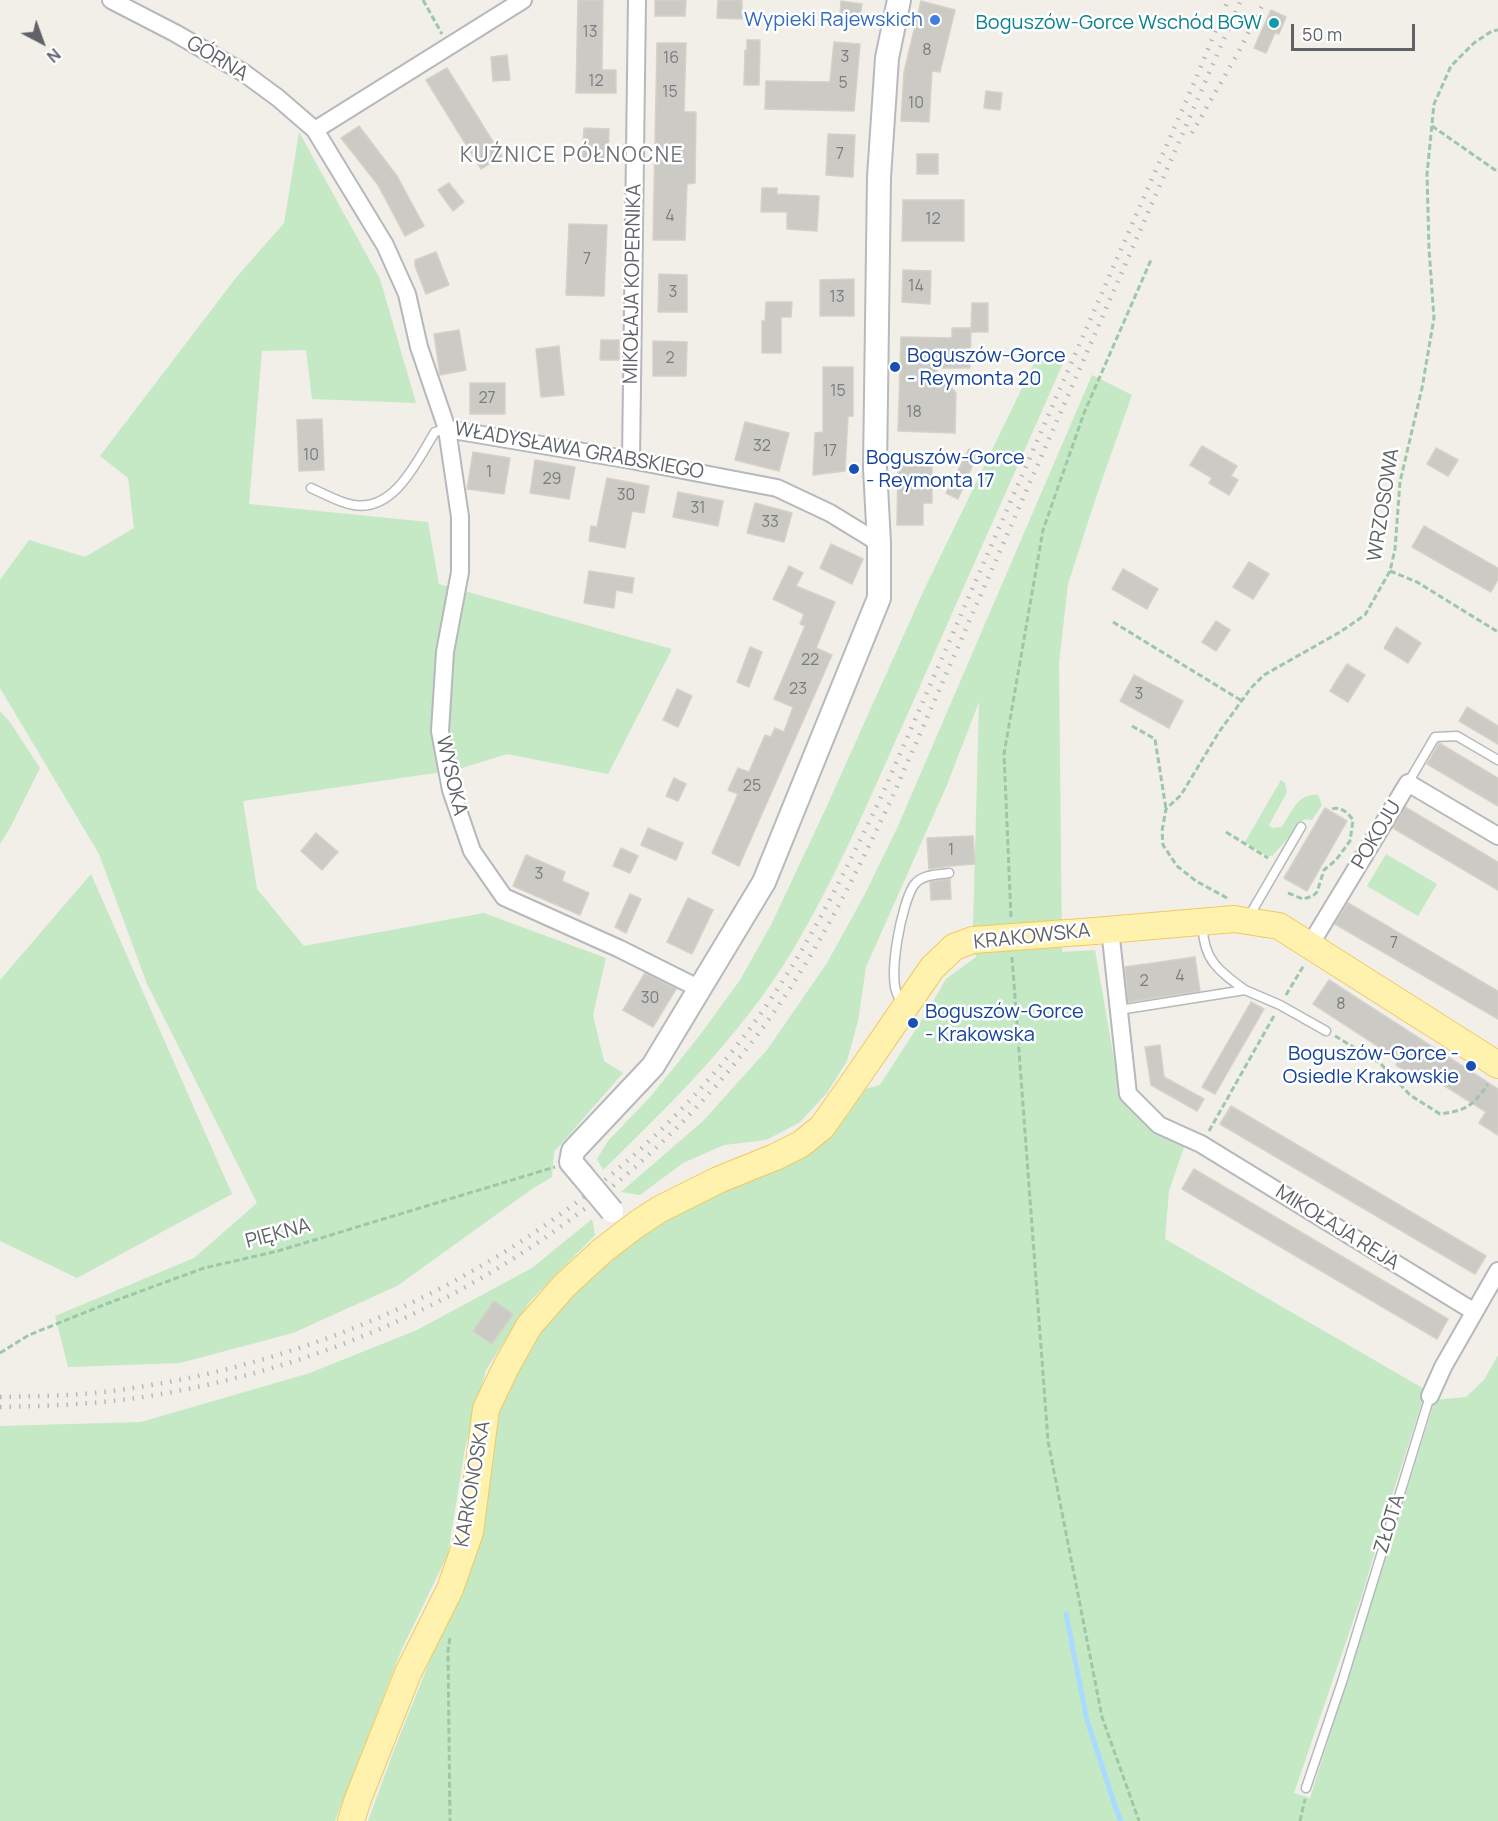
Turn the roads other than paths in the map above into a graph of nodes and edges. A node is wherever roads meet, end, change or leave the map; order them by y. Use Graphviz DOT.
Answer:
graph roads {
  1 [pos="523,0"];
  2 [pos="637,0"];
  3 [pos="899,0"];
  4 [pos="115,1"];
  5 [pos="315,130"];
  6 [pos="447,429"];
  7 [pos="631,460"];
  8 [pos="311,488"];
  9 [pos="879,543"];
  10 [pos="1498,760"];
  11 [pos="1408,783"];
  12 [pos="1301,827"];
  13 [pos="1498,836"];
  14 [pos="949,873"];
  15 [pos="1240,920"];
  16 [pos="1203,921"];
  17 [pos="1102,930"];
  18 [pos="1313,947"];
  19 [pos="700,989"];
  20 [pos="1245,990"];
  21 [pos="907,1004"];
  22 [pos="1119,1010"];
  23 [pos="1326,1031"];
  24 [pos="1494,1073"];
  25 [pos="617,1228"];
  26 [pos="1498,1271"];
  27 [pos="1473,1311"];
  28 [pos="1430,1396"];
  29 [pos="1306,1788"];
  30 [pos="351,1821"];
  1 -- 5 [label="street"];
  2 -- 7 [label="street, MIKOŁAJA KOPERNIKA"];
  3 -- 9 [label="street"];
  4 -- 5 [label="street, GÓRNA"];
  5 -- 6 [label="street, WŁADYSŁAWA GRABSKIEGO"];
  6 -- 7 [label="street, WŁADYSŁAWA GRABSKIEGO"];
  6 -- 8 [label="lane"];
  6 -- 19 [label="street, WYSOKA"];
  7 -- 9 [label="street, WŁADYSŁAWA GRABSKIEGO"];
  9 -- 19 [label="street"];
  10 -- 11 [label="lane"];
  11 -- 13 [label="street, POKOJU"];
  11 -- 18 [label="street, POKOJU"];
  12 -- 15 [label="lane"];
  14 -- 21 [label="lane"];
  15 -- 16 [label="main road, KRAKOWSKA"];
  15 -- 18 [label="main road, KRAKOWSKA"];
  16 -- 17 [label="main road, KRAKOWSKA"];
  16 -- 20 [label="lane"];
  17 -- 21 [label="main road, KRAKOWSKA, bridge"];
  17 -- 22 [label="street, MIKOŁAJA REJA"];
  18 -- 24 [label="main road, KRAKOWSKA"];
  19 -- 25 [label="street, bridge"];
  20 -- 22 [label="lane"];
  20 -- 23 [label="lane"];
  21 -- 25 [label="main road, KRAKOWSKA"];
  22 -- 27 [label="street, MIKOŁAJA REJA"];
  25 -- 30 [label="main road, KARKONOSKA"];
  26 -- 27 [label="street, ZŁOTA"];
  27 -- 28 [label="street, ZŁOTA"];
  28 -- 29 [label="lane, ZŁOTA"];
}
